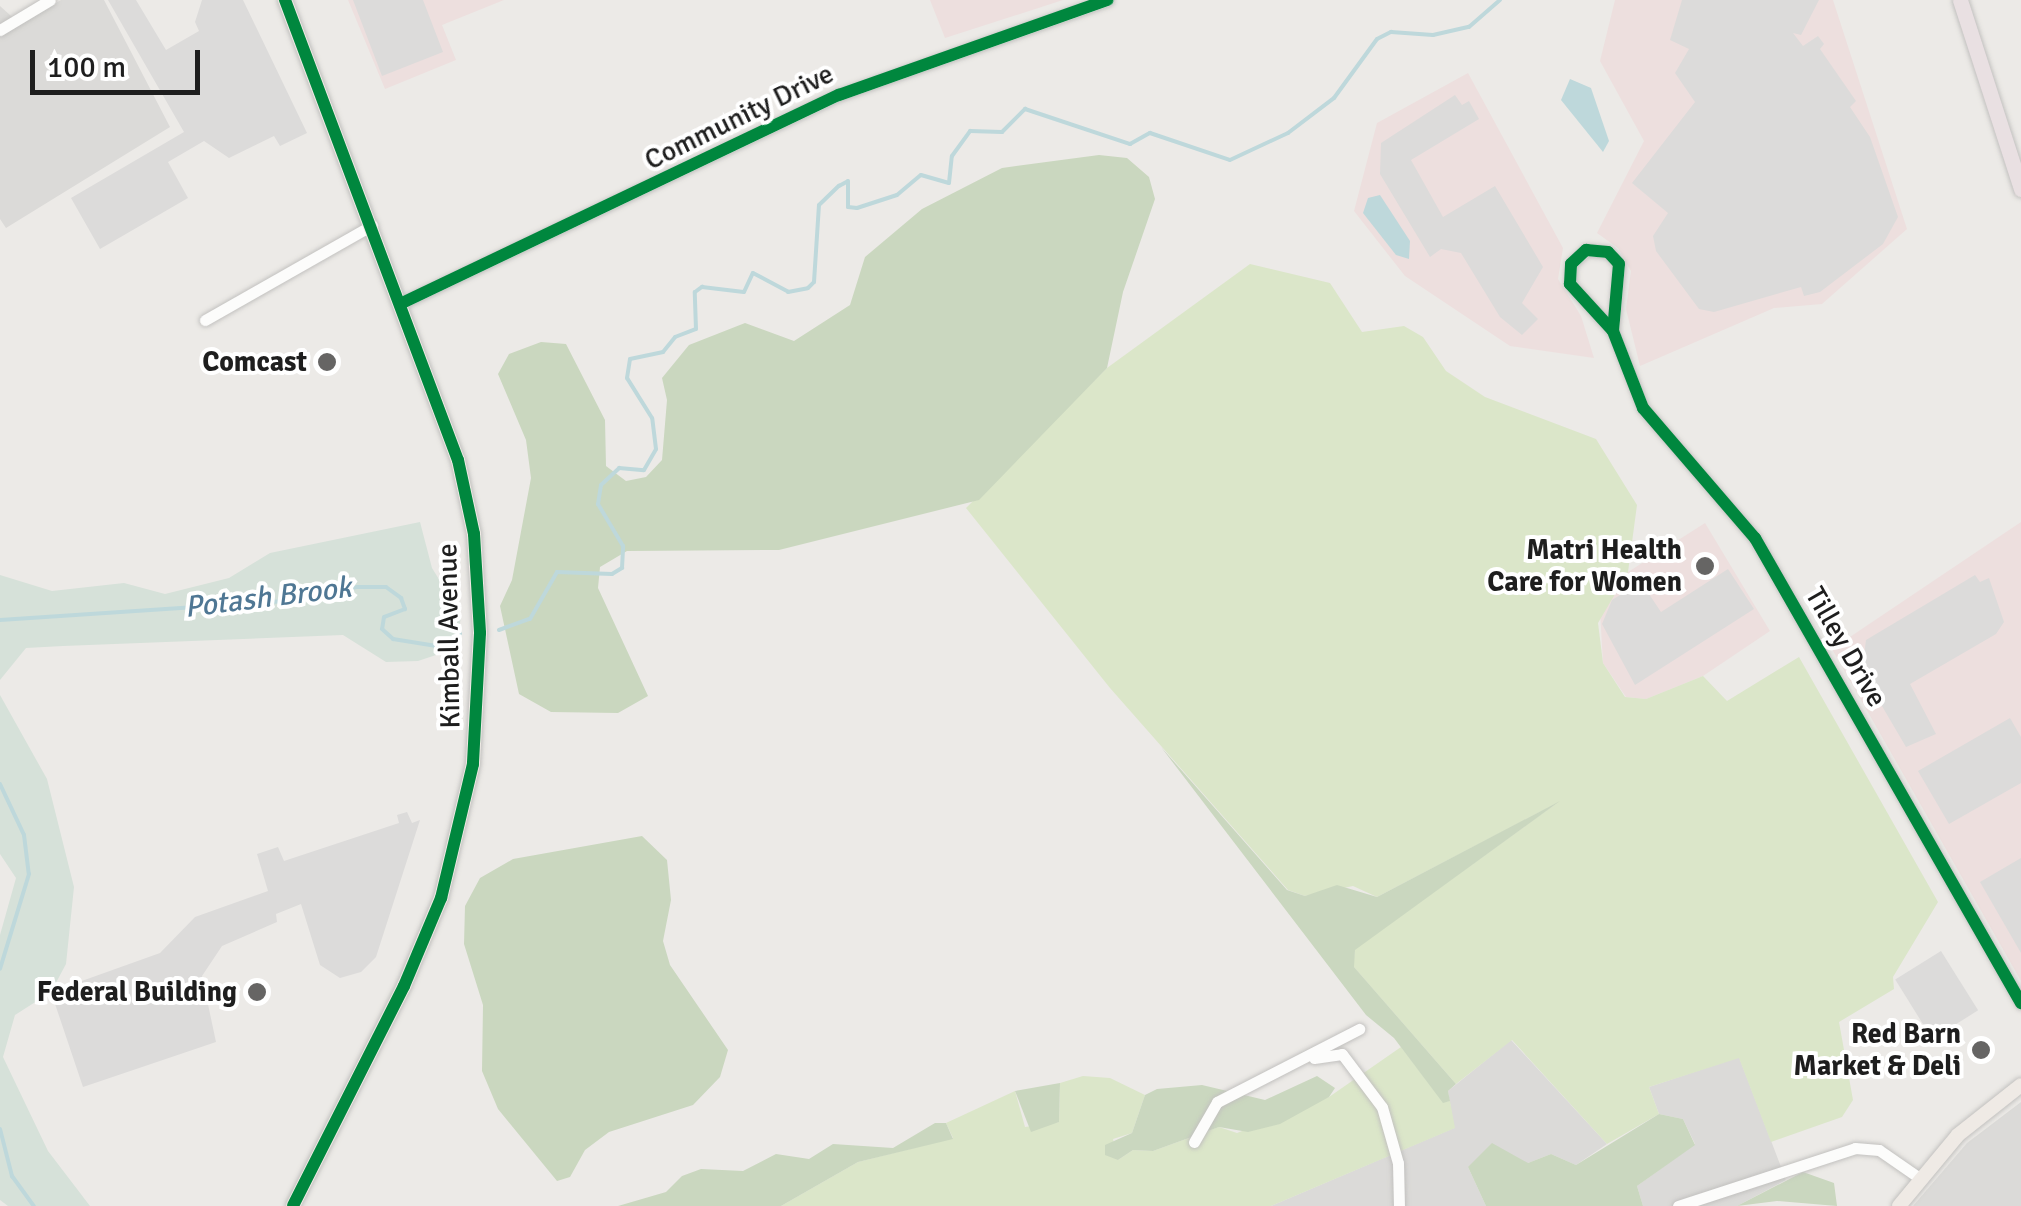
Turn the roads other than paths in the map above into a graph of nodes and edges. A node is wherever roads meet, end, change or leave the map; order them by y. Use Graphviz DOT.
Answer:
graph roads {
  1 [pos="50,0"];
  2 [pos="286,0"];
  3 [pos="1108,0"];
  4 [pos="1960,0"];
  5 [pos="0,30"];
  6 [pos="2021,190"];
  7 [pos="372,225"];
  8 [pos="402,303"];
  9 [pos="205,320"];
  10 [pos="1613,331"];
  11 [pos="2021,1003"];
  12 [pos="1358,1030"];
  13 [pos="1311,1058"];
  14 [pos="2021,1085"];
  15 [pos="1194,1142"];
  16 [pos="1918,1176"];
  17 [pos="292,1206"];
  18 [pos="1398,1206"];
  19 [pos="1678,1206"];
  20 [pos="1899,1206"];
  1 -- 5 [label="street"];
  2 -- 7 [label="main road, Kimball Avenue"];
  3 -- 8 [label="street, Community Drive"];
  4 -- 6 [label="highway"];
  7 -- 8 [label="main road, Kimball Avenue"];
  7 -- 9 [label="street"];
  8 -- 17 [label="main road, Kimball Avenue"];
  10 -- 10 [label="street, Tilley Drive"];
  10 -- 11 [label="street, Tilley Drive"];
  12 -- 13 [label="street"];
  13 -- 15 [label="street"];
  13 -- 18 [label="street"];
  14 -- 16 [label="main road"];
  16 -- 19 [label="street"];
  16 -- 20 [label="main road"];
}
